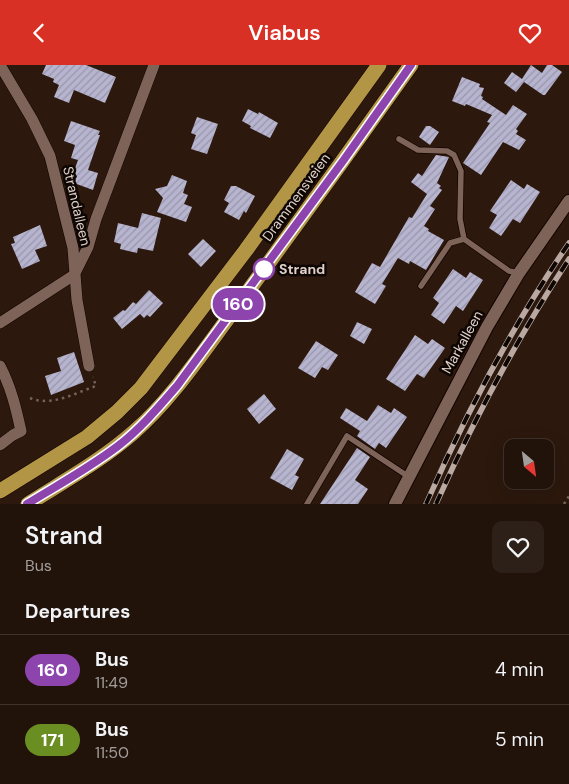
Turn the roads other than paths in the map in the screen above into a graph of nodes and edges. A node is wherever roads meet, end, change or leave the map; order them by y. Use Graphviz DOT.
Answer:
graph roads {
  1 [pos="0,65"];
  2 [pos="154,65"];
  3 [pos="379,65"];
  4 [pos="411,65"];
  5 [pos="399,139"];
  6 [pos="569,201"];
  7 [pos="464,239"];
  8 [pos="519,273"];
  9 [pos="74,275"];
  10 [pos="421,287"];
  11 [pos="0,323"];
  12 [pos="0,366"];
  13 [pos="89,366"];
  14 [pos="0,445"];
  15 [pos="409,477"];
  16 [pos="0,491"];
  17 [pos="28,504"];
  18 [pos="307,504"];
  19 [pos="395,504"];
  1 -- 9 [label="street, Strandalleen"];
  2 -- 9 [label="street"];
  3 -- 16 [label="highway, Drammensveien"];
  4 -- 17 [label="highway, Drammensveien"];
  5 -- 7 [label="lane"];
  6 -- 8 [label="main road, Markalleen"];
  7 -- 8 [label="lane"];
  7 -- 10 [label="lane"];
  8 -- 15 [label="main road, Markalleen"];
  9 -- 11 [label="street"];
  9 -- 13 [label="street, Strandalleen"];
  12 -- 14 [label="street"];
  15 -- 18 [label="lane"];
  15 -- 19 [label="main road, Markalleen"];
}
